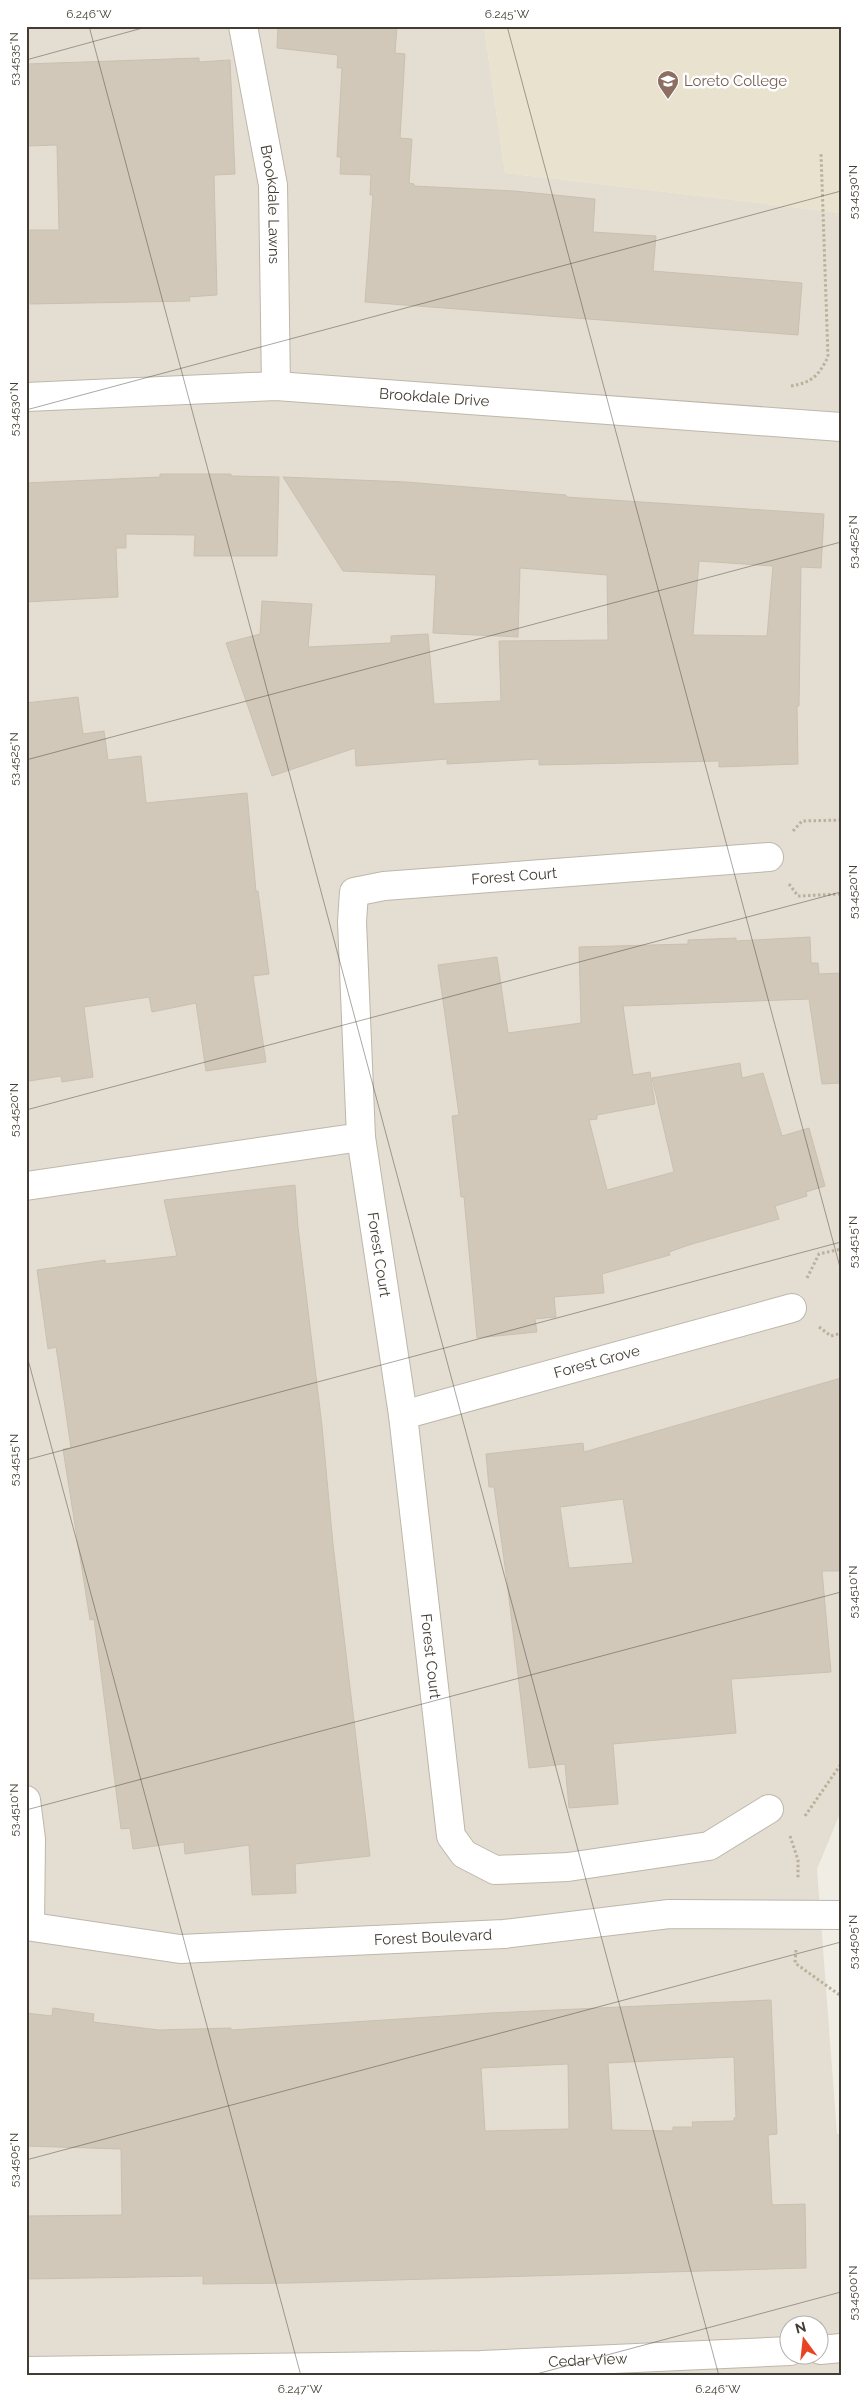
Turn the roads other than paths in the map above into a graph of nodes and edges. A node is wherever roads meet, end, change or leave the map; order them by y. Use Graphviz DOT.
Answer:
graph roads {
  1 [pos="243,26"];
  2 [pos="276,386"];
  3 [pos="26,397"];
  4 [pos="841,427"];
  5 [pos="769,857"];
  6 [pos="361,1137"];
  7 [pos="26,1186"];
  8 [pos="792,1308"];
  9 [pos="402,1414"];
  10 [pos="26,1800"];
  11 [pos="769,1808"];
  12 [pos="841,1915"];
  13 [pos="28,1926"];
  14 [pos="780,2353"];
  15 [pos="26,2371"];
  16 [pos="481,2371"];
  1 -- 2 [label="street, Brookdale Lawns"];
  2 -- 3 [label="street, Brookdale Drive"];
  2 -- 4 [label="street, Brookdale Drive"];
  5 -- 6 [label="street, Forest Court"];
  6 -- 7 [label="street"];
  6 -- 9 [label="street, Forest Court"];
  8 -- 9 [label="street, Forest Grove"];
  9 -- 11 [label="street, Forest Court"];
  10 -- 13 [label="street"];
  12 -- 13 [label="street, Forest Boulevard"];
  14 -- 16 [label="street, Cedar View"];
  15 -- 16 [label="street, Cedar View"];
}
